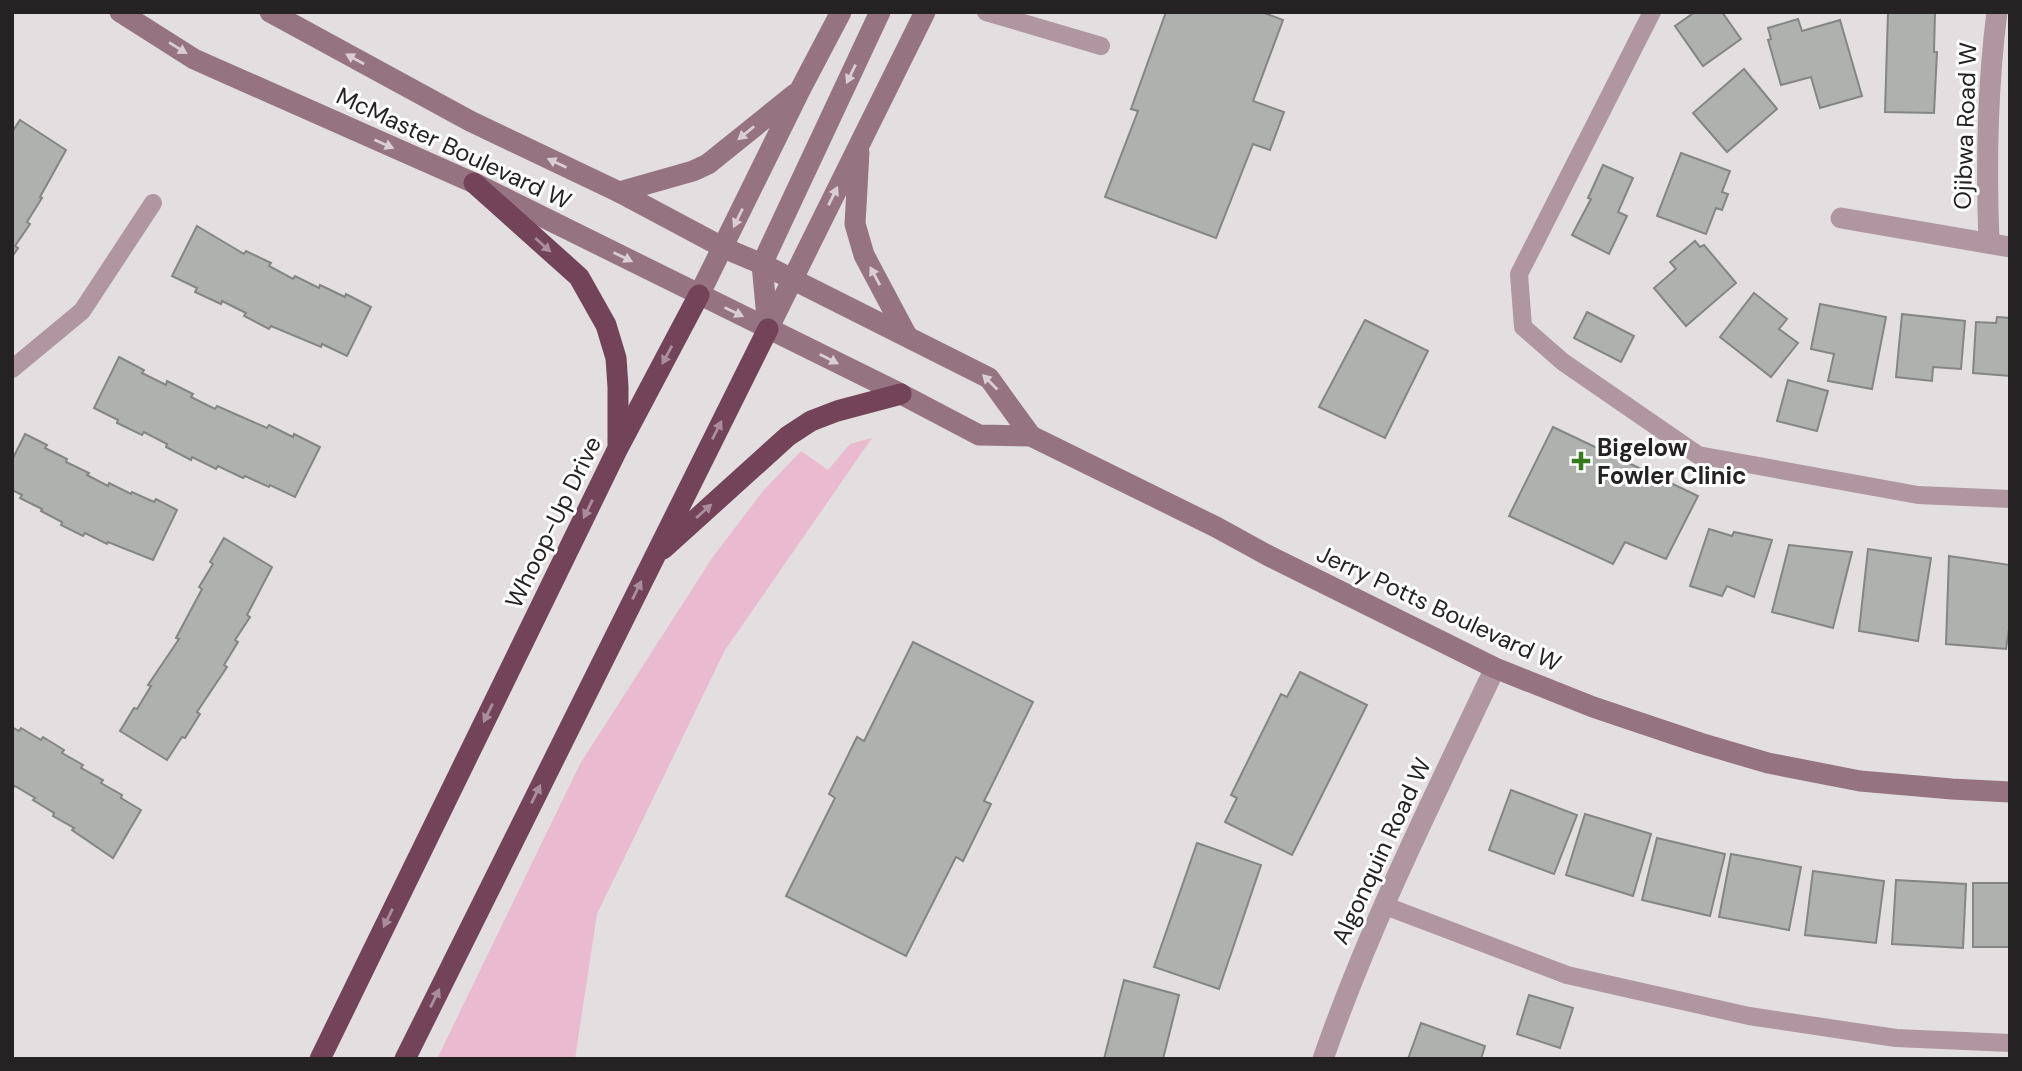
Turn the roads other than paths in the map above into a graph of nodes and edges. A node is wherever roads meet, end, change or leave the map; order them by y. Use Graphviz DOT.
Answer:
graph roads {
  1 [pos="120,12"];
  2 [pos="271,12"];
  3 [pos="841,12"];
  4 [pos="880,12"];
  5 [pos="925,12"];
  6 [pos="986,12"];
  7 [pos="1652,12"];
  8 [pos="1997,12"];
  9 [pos="1101,46"];
  10 [pos="800,90"];
  11 [pos="860,143"];
  12 [pos="474,183"];
  13 [pos="619,192"];
  14 [pos="153,204"];
  15 [pos="1841,218"];
  16 [pos="1999,244"];
  17 [pos="724,248"];
  18 [pos="762,264"];
  19 [pos="794,280"];
  20 [pos="699,295"];
  21 [pos="768,329"];
  22 [pos="907,336"];
  23 [pos="12,369"];
  24 [pos="901,394"];
  25 [pos="1031,436"];
  26 [pos="618,448"];
  27 [pos="2010,499"];
  28 [pos="654,557"];
  29 [pos="1495,668"];
  30 [pos="2010,792"];
  31 [pos="1383,905"];
  32 [pos="2010,1043"];
  33 [pos="320,1059"];
  34 [pos="405,1059"];
  35 [pos="1323,1059"];
  1 -- 12 [label="street, McMaster Boulevard W, one-way"];
  13 -- 2 [label="street, McMaster Boulevard W, one-way"];
  3 -- 10 [label="street, Whoop-Up Drive"];
  4 -- 18 [label="street, one-way"];
  5 -- 11 [label="street"];
  6 -- 9 [label="lane"];
  7 -- 27 [label="lane"];
  8 -- 16 [label="street, Ojibwa Road W"];
  10 -- 13 [label="street, one-way"];
  10 -- 17 [label="street, Whoop-Up Drive, one-way"];
  19 -- 11 [label="street, one-way"];
  22 -- 11 [label="street, one-way"];
  12 -- 20 [label="street, McMaster Boulevard W, one-way"];
  12 -- 26 [label="highway, one-way"];
  13 -- 17 [label="street, McMaster Boulevard W"];
  14 -- 23 [label="lane"];
  15 -- 16 [label="street, Ojibwa Road W"];
  17 -- 18 [label="street, McMaster Boulevard W"];
  17 -- 20 [label="street, Whoop-Up Drive"];
  18 -- 19 [label="street, McMaster Boulevard W"];
  18 -- 21 [label="street"];
  19 -- 21 [label="street"];
  19 -- 22 [label="street, Jerry Potts Boulevard W"];
  20 -- 21 [label="street, McMaster Boulevard W, one-way"];
  20 -- 26 [label="highway, Whoop-Up Drive, one-way"];
  21 -- 24 [label="street, Jerry Potts Boulevard W, one-way"];
  28 -- 21 [label="highway, one-way"];
  25 -- 22 [label="street, Jerry Potts Boulevard W, one-way"];
  24 -- 25 [label="street, Jerry Potts Boulevard W"];
  28 -- 24 [label="highway, one-way"];
  25 -- 29 [label="street, Jerry Potts Boulevard W"];
  26 -- 33 [label="highway, Whoop-Up Drive, one-way"];
  34 -- 28 [label="highway, one-way"];
  29 -- 30 [label="street, Jerry Potts Boulevard W"];
  29 -- 31 [label="street, Algonquin Road W"];
  31 -- 32 [label="lane"];
  31 -- 35 [label="street, Algonquin Road W"];
}
